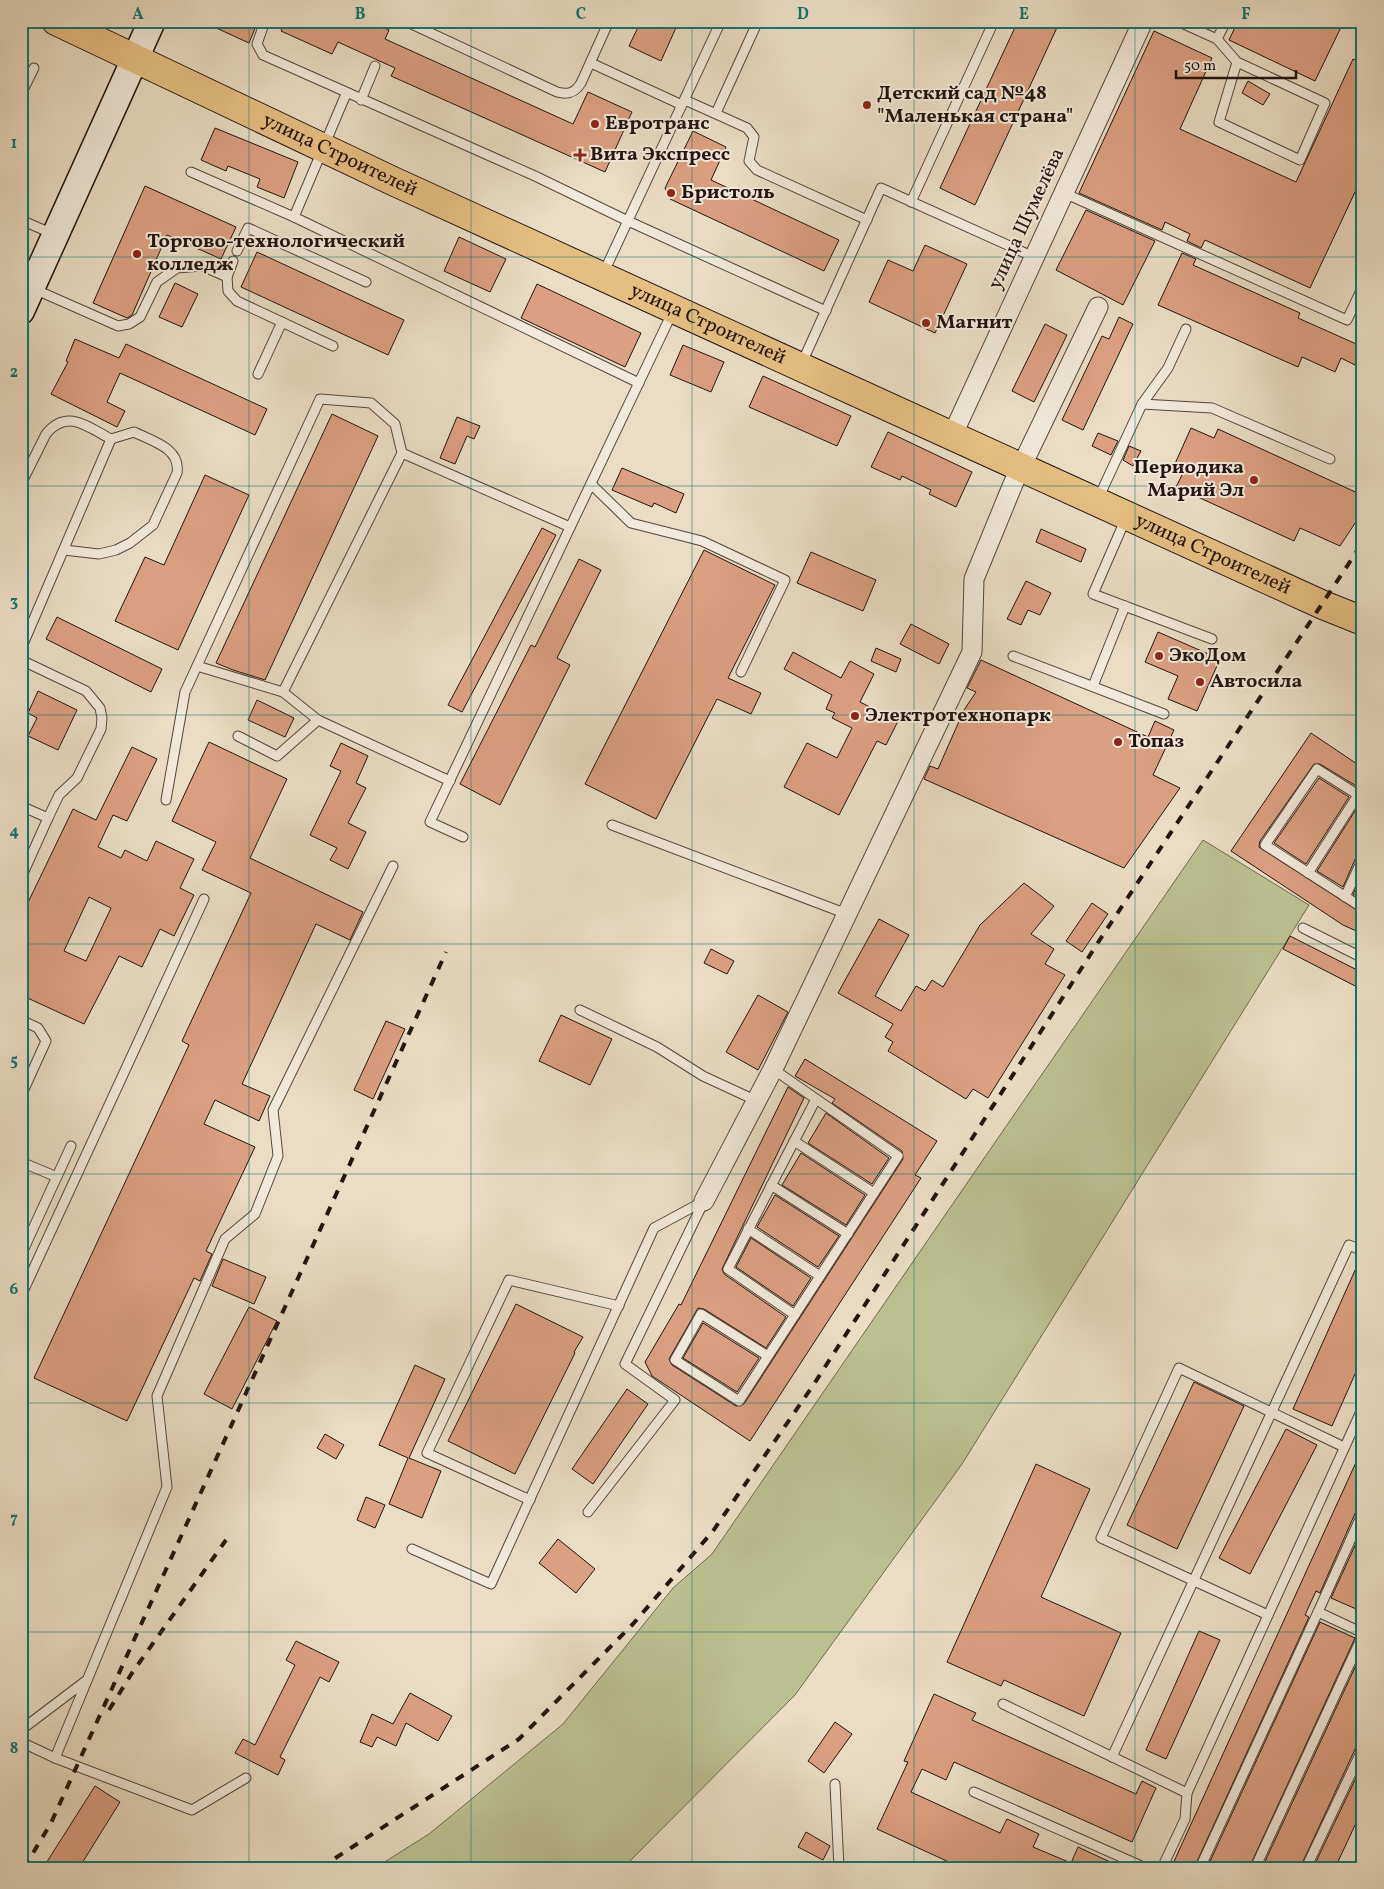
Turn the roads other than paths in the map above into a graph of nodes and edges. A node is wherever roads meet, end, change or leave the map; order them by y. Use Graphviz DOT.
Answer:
graph roads {
  1 [pos="56,21"];
  2 [pos="152,21"];
  3 [pos="265,21"];
  4 [pos="405,21"];
  5 [pos="609,21"];
  6 [pos="721,21"];
  7 [pos="758,21"];
  8 [pos="994,21"];
  9 [pos="1143,21"];
  10 [pos="1177,21"];
  11 [pos="1226,21"];
  12 [pos="1217,39"];
  13 [pos="136,58"];
  14 [pos="1237,62"];
  15 [pos="590,63"];
  16 [pos="375,66"];
  17 [pos="34,68"];
  18 [pos="21,94"];
  19 [pos="346,94"];
  20 [pos="361,100"];
  21 [pos="683,102"];
  22 [pos="716,113"];
  23 [pos="322,148"];
  24 [pos="191,172"];
  25 [pos="1064,193"];
  26 [pos="911,202"];
  27 [pos="294,217"];
  28 [pos="21,220"];
  29 [pos="866,220"];
  30 [pos="628,221"];
  31 [pos="56,236"];
  32 [pos="1363,243"];
  33 [pos="237,251"];
  34 [pos="1034,257"];
  35 [pos="233,261"];
  36 [pos="1363,271"];
  37 [pos="226,276"];
  38 [pos="602,276"];
  39 [pos="366,282"];
  40 [pos="1363,286"];
  41 [pos="32,288"];
  42 [pos="1098,307"];
  43 [pos="674,309"];
  44 [pos="21,311"];
  45 [pos="826,311"];
  46 [pos="282,322"];
  47 [pos="1186,329"];
  48 [pos="333,346"];
  49 [pos="800,368"];
  50 [pos="258,374"];
  51 [pos="639,383"];
  52 [pos="1142,404"];
  53 [pos="952,436"];
  54 [pos="111,439"];
  55 [pos="402,453"];
  56 [pos="1330,459"];
  57 [pos="1022,467"];
  58 [pos="21,484"];
  59 [pos="591,484"];
  60 [pos="1097,501"];
  61 [pos="1127,516"];
  62 [pos="570,527"];
  63 [pos="64,550"];
  64 [pos="1124,606"];
  65 [pos="1363,621"];
  66 [pos="1212,639"];
  67 [pos="21,649"];
  68 [pos="1013,656"];
  69 [pos="21,660"];
  70 [pos="197,666"];
  71 [pos="741,672"];
  72 [pos="1092,686"];
  73 [pos="283,692"];
  74 [pos="1164,714"];
  75 [pos="318,720"];
  76 [pos="238,736"];
  77 [pos="450,781"];
  78 [pos="1360,797"];
  79 [pos="166,800"];
  80 [pos="21,806"];
  81 [pos="48,818"];
  82 [pos="612,824"];
  83 [pos="463,837"];
  84 [pos="1363,858"];
  85 [pos="393,866"];
  86 [pos="1308,873"];
  87 [pos="21,878"];
  88 [pos="1345,897"];
  89 [pos="204,899"];
  90 [pos="1363,908"];
  91 [pos="847,914"];
  92 [pos="1303,928"];
  93 [pos="1363,958"];
  94 [pos="580,1010"];
  95 [pos="21,1020"];
  96 [pos="773,1070"];
  97 [pos="21,1096"];
  98 [pos="816,1099"];
  99 [pos="756,1101"];
  100 [pos="794,1141"];
  101 [pos="71,1146"];
  102 [pos="21,1162"];
  103 [pos="57,1177"];
  104 [pos="771,1185"];
  105 [pos="874,1193"];
  106 [pos="704,1201"];
  107 [pos="748,1229"];
  108 [pos="848,1234"];
  109 [pos="1363,1251"];
  110 [pos="21,1255"];
  111 [pos="820,1276"];
  112 [pos="21,1296"];
  113 [pos="619,1306"];
  114 [pos="795,1315"];
  115 [pos="768,1356"];
  116 [pos="1363,1407"];
  117 [pos="1272,1412"];
  118 [pos="1344,1447"];
  119 [pos="530,1500"];
  120 [pos="588,1512"];
  121 [pos="1363,1512"];
  122 [pos="412,1548"];
  123 [pos="1194,1580"];
  124 [pos="1318,1612"];
  125 [pos="1268,1614"];
  126 [pos="1363,1634"];
  127 [pos="87,1680"];
  128 [pos="1003,1704"];
  129 [pos="21,1730"];
  130 [pos="21,1742"];
  131 [pos="1363,1748"];
  132 [pos="1112,1757"];
  133 [pos="55,1758"];
  134 [pos="246,1778"];
  135 [pos="835,1784"];
  136 [pos="974,1792"];
  137 [pos="1187,1793"];
  138 [pos="790,1868"];
  139 [pos="815,1868"];
  140 [pos="839,1868"];
  141 [pos="1146,1868"];
  142 [pos="1162,1868"];
  143 [pos="1200,1868"];
  144 [pos="1255,1868"];
  145 [pos="1306,1868"];
  1 -- 13 [label="main road, улица Строителей"];
  2 -- 13 [label="main road"];
  3 -- 19 [label="lane"];
  4 -- 15 [label="lane"];
  5 -- 15 [label="lane"];
  6 -- 21 [label="lane"];
  7 -- 22 [label="lane"];
  8 -- 26 [label="lane"];
  9 -- 25 [label="street, улица Шумелёва"];
  10 -- 12 [label="lane"];
  11 -- 12 [label="lane"];
  12 -- 14 [label="lane"];
  13 -- 23 [label="main road, улица Строителей"];
  13 -- 31 [label="main road"];
  14 -- 14 [label="lane"];
  15 -- 21 [label="lane"];
  16 -- 20 [label="lane"];
  17 -- 18 [label="lane"];
  19 -- 20 [label="lane"];
  19 -- 23 [label="lane"];
  20 -- 30 [label="lane"];
  21 -- 22 [label="lane"];
  21 -- 30 [label="lane"];
  22 -- 29 [label="lane"];
  23 -- 27 [label="lane"];
  23 -- 38 [label="main road, улица Строителей"];
  24 -- 27 [label="lane"];
  25 -- 34 [label="street, улица Шумелёва"];
  25 -- 40 [label="lane"];
  26 -- 29 [label="lane"];
  26 -- 34 [label="lane"];
  27 -- 51 [label="lane"];
  28 -- 31 [label="lane"];
  29 -- 45 [label="lane"];
  30 -- 38 [label="lane"];
  30 -- 45 [label="lane"];
  31 -- 41 [label="main road"];
  32 -- 36 [label="lane"];
  33 -- 39 [label="lane"];
  34 -- 53 [label="street, улица Шумелёва"];
  35 -- 37 [label="lane"];
  37 -- 41 [label="lane"];
  37 -- 46 [label="lane"];
  38 -- 43 [label="main road, улица Строителей"];
  41 -- 44 [label="main road"];
  42 -- 57 [label="street"];
  43 -- 49 [label="main road, улица Строителей"];
  43 -- 51 [label="lane"];
  45 -- 49 [label="lane"];
  46 -- 48 [label="lane"];
  46 -- 50 [label="lane"];
  47 -- 52 [label="lane"];
  49 -- 53 [label="main road, улица Строителей"];
  51 -- 59 [label="lane"];
  52 -- 56 [label="lane"];
  52 -- 60 [label="lane"];
  53 -- 57 [label="main road, улица Строителей"];
  54 -- 58 [label="lane"];
  54 -- 63 [label="lane"];
  54 -- 63 [label="lane"];
  55 -- 62 [label="lane"];
  55 -- 70 [label="lane"];
  55 -- 73 [label="lane"];
  57 -- 60 [label="main road, улица Строителей"];
  57 -- 91 [label="street"];
  59 -- 62 [label="lane"];
  59 -- 71 [label="lane"];
  60 -- 61 [label="main road, улица Строителей"];
  61 -- 64 [label="lane"];
  61 -- 65 [label="main road, улица Строителей"];
  62 -- 77 [label="lane"];
  63 -- 67 [label="lane"];
  64 -- 66 [label="lane"];
  64 -- 72 [label="lane"];
  68 -- 72 [label="lane"];
  69 -- 81 [label="lane"];
  70 -- 73 [label="lane"];
  70 -- 79 [label="lane"];
  72 -- 74 [label="lane"];
  73 -- 75 [label="lane"];
  75 -- 76 [label="lane"];
  75 -- 77 [label="lane"];
  77 -- 83 [label="lane"];
  78 -- 86 [label="lane"];
  78 -- 86 [label="lane"];
  80 -- 81 [label="lane"];
  81 -- 87 [label="lane"];
  82 -- 91 [label="lane"];
  84 -- 88 [label="lane"];
  85 -- 127 [label="lane"];
  86 -- 88 [label="lane"];
  88 -- 90 [label="lane"];
  89 -- 112 [label="lane"];
  91 -- 96 [label="street"];
  92 -- 93 [label="lane"];
  94 -- 99 [label="lane"];
  95 -- 97 [label="lane"];
  96 -- 98 [label="lane"];
  96 -- 99 [label="street"];
  98 -- 100 [label="lane"];
  98 -- 105 [label="lane"];
  99 -- 106 [label="street"];
  100 -- 104 [label="lane"];
  100 -- 105 [label="lane"];
  101 -- 103 [label="lane"];
  102 -- 103 [label="lane"];
  103 -- 110 [label="lane"];
  104 -- 107 [label="lane"];
  104 -- 108 [label="lane"];
  105 -- 108 [label="lane"];
  106 -- 113 [label="lane"];
  106 -- 120 [label="lane"];
  107 -- 111 [label="lane"];
  107 -- 114 [label="lane"];
  108 -- 111 [label="lane"];
  109 -- 117 [label="lane"];
  111 -- 114 [label="lane"];
  113 -- 119 [label="lane"];
  113 -- 119 [label="lane"];
  114 -- 115 [label="lane"];
  115 -- 115 [label="lane"];
  116 -- 118 [label="lane"];
  117 -- 118 [label="lane"];
  117 -- 123 [label="lane"];
  117 -- 123 [label="lane"];
  118 -- 125 [label="lane"];
  119 -- 122 [label="lane"];
  121 -- 124 [label="lane"];
  123 -- 125 [label="lane"];
  123 -- 132 [label="lane"];
  124 -- 126 [label="lane"];
  124 -- 143 [label="lane"];
  125 -- 137 [label="lane"];
  126 -- 144 [label="lane"];
  127 -- 129 [label="lane"];
  127 -- 133 [label="lane"];
  128 -- 132 [label="lane"];
  130 -- 133 [label="lane"];
  131 -- 145 [label="lane"];
  132 -- 137 [label="lane"];
  133 -- 134 [label="lane"];
  135 -- 140 [label="lane"];
  136 -- 141 [label="lane"];
  137 -- 142 [label="lane"];
  138 -- 139 [label="lane"];
}
